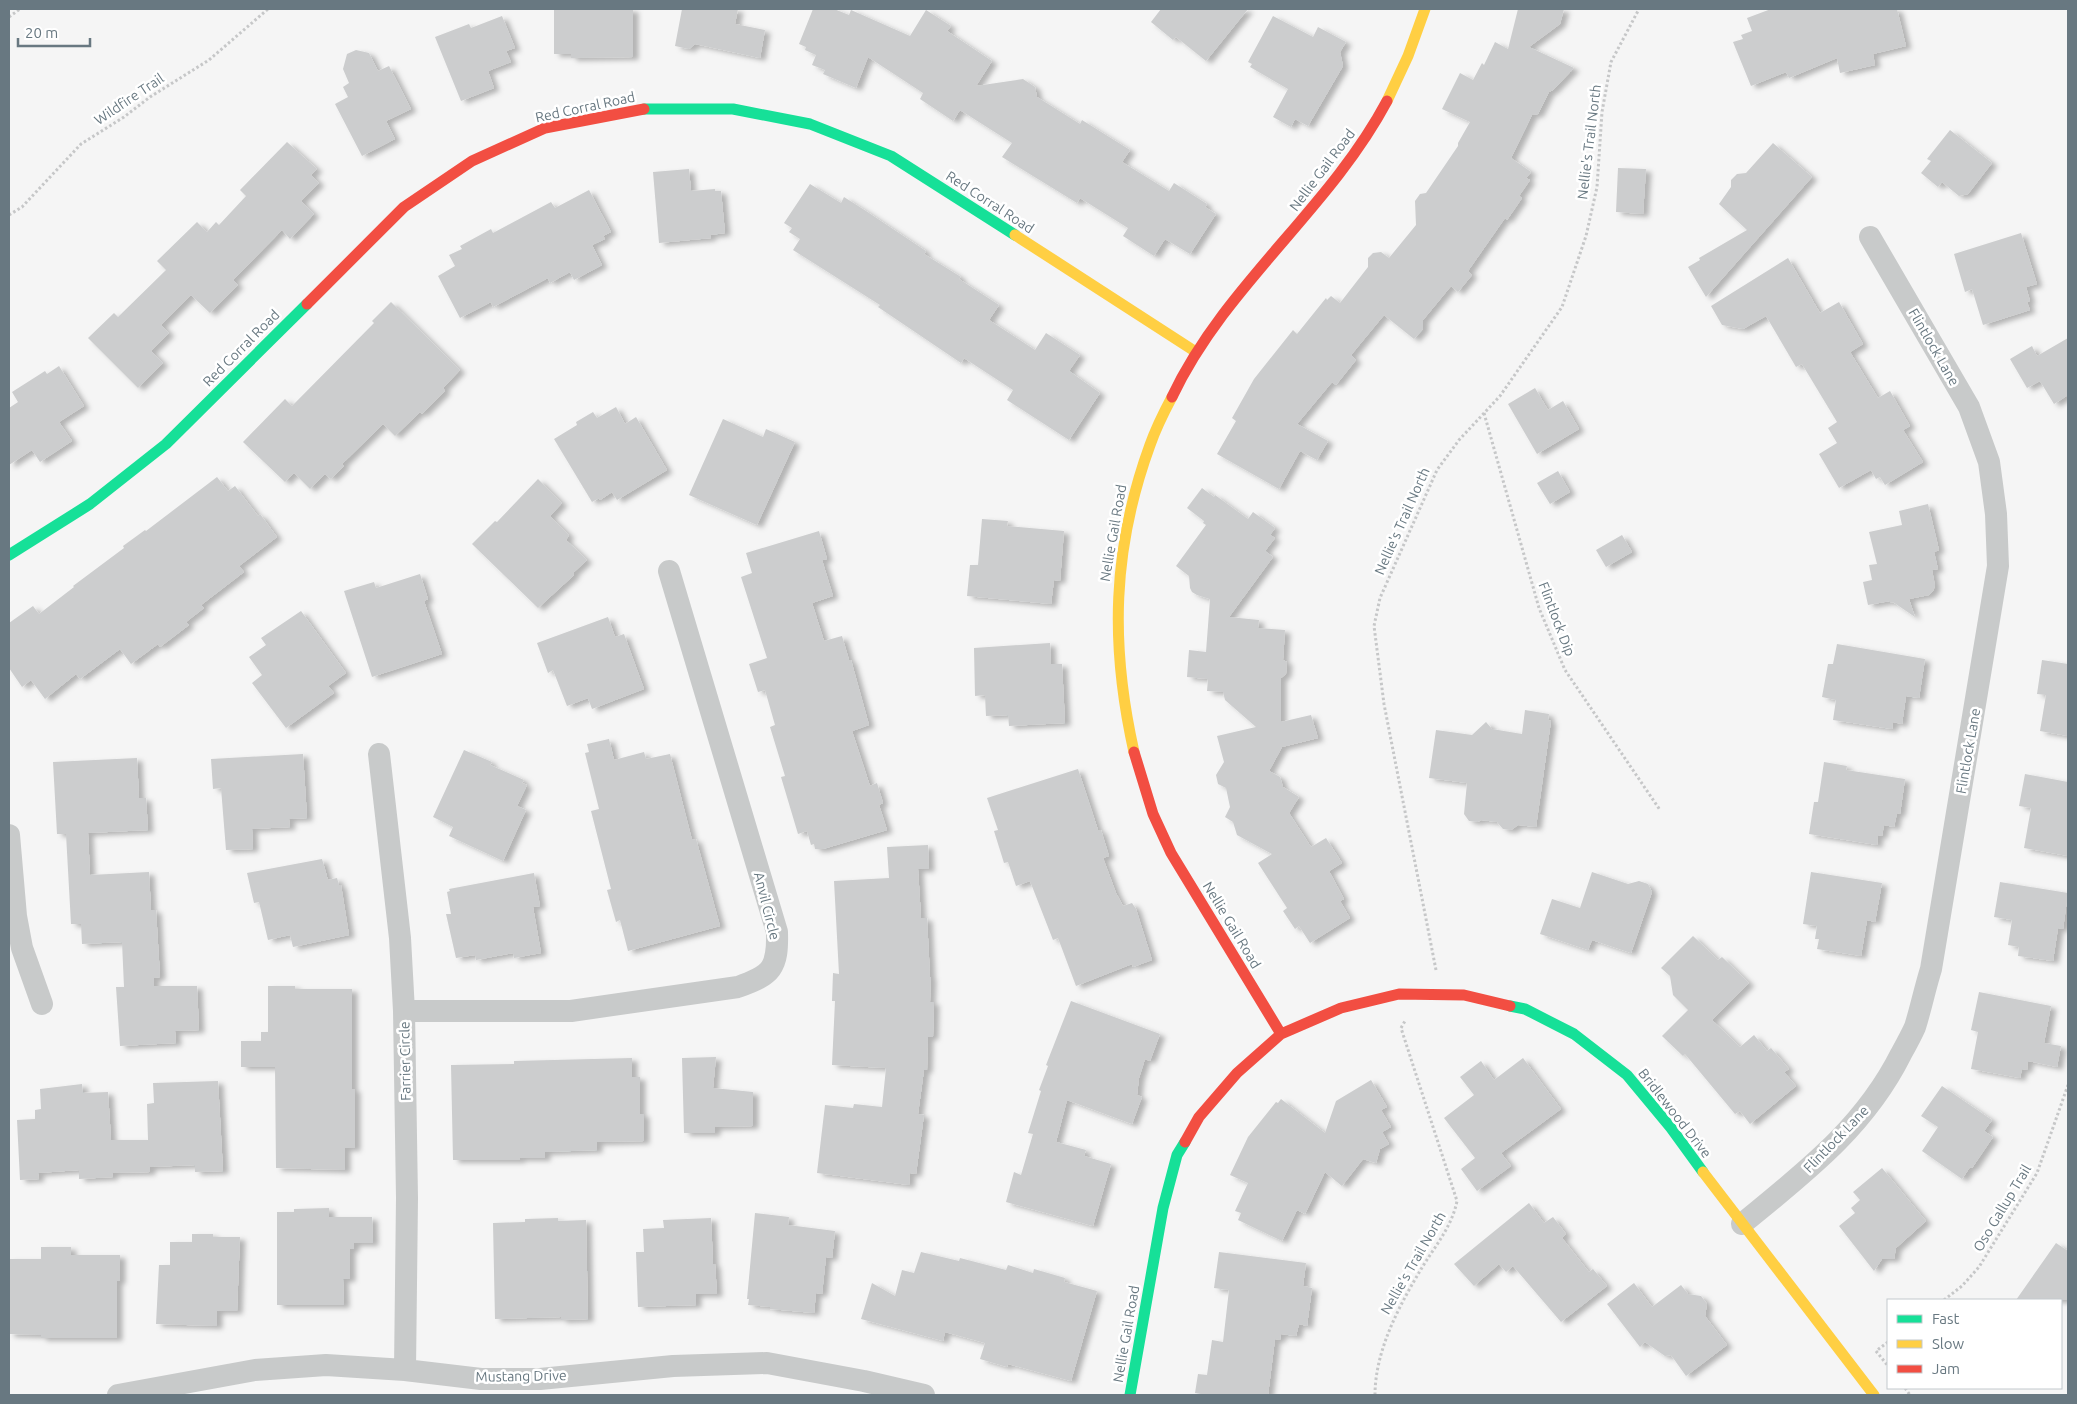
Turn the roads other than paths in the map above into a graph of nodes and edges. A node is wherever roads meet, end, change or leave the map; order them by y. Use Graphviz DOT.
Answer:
graph roads {
  1 [pos="1424,9"];
  2 [pos="1870,237"];
  3 [pos="1196,352"];
  4 [pos="9,556"];
  5 [pos="669,571"];
  6 [pos="379,754"];
  7 [pos="9,834"];
  8 [pos="42,1004"];
  9 [pos="404,1011"];
  10 [pos="1281,1034"];
  11 [pos="1742,1224"];
  12 [pos="405,1370"];
  13 [pos="118,1395"];
  14 [pos="924,1395"];
  15 [pos="1130,1395"];
  16 [pos="1874,1395"];
  1 -- 3 [label="street, Nellie Gail Road"];
  2 -- 11 [label="street, Flintlock Lane"];
  3 -- 4 [label="street, Red Corral Road"];
  3 -- 10 [label="street, Nellie Gail Road"];
  5 -- 9 [label="street, Anvil Circle"];
  6 -- 9 [label="street, Farrier Circle"];
  7 -- 8 [label="street"];
  9 -- 12 [label="street, Farrier Circle"];
  10 -- 11 [label="street, Bridlewood Drive"];
  10 -- 15 [label="street, Nellie Gail Road"];
  11 -- 16 [label="street, Bridlewood Drive"];
  12 -- 13 [label="street, Mustang Drive"];
  12 -- 14 [label="street, Mustang Drive"];
}
